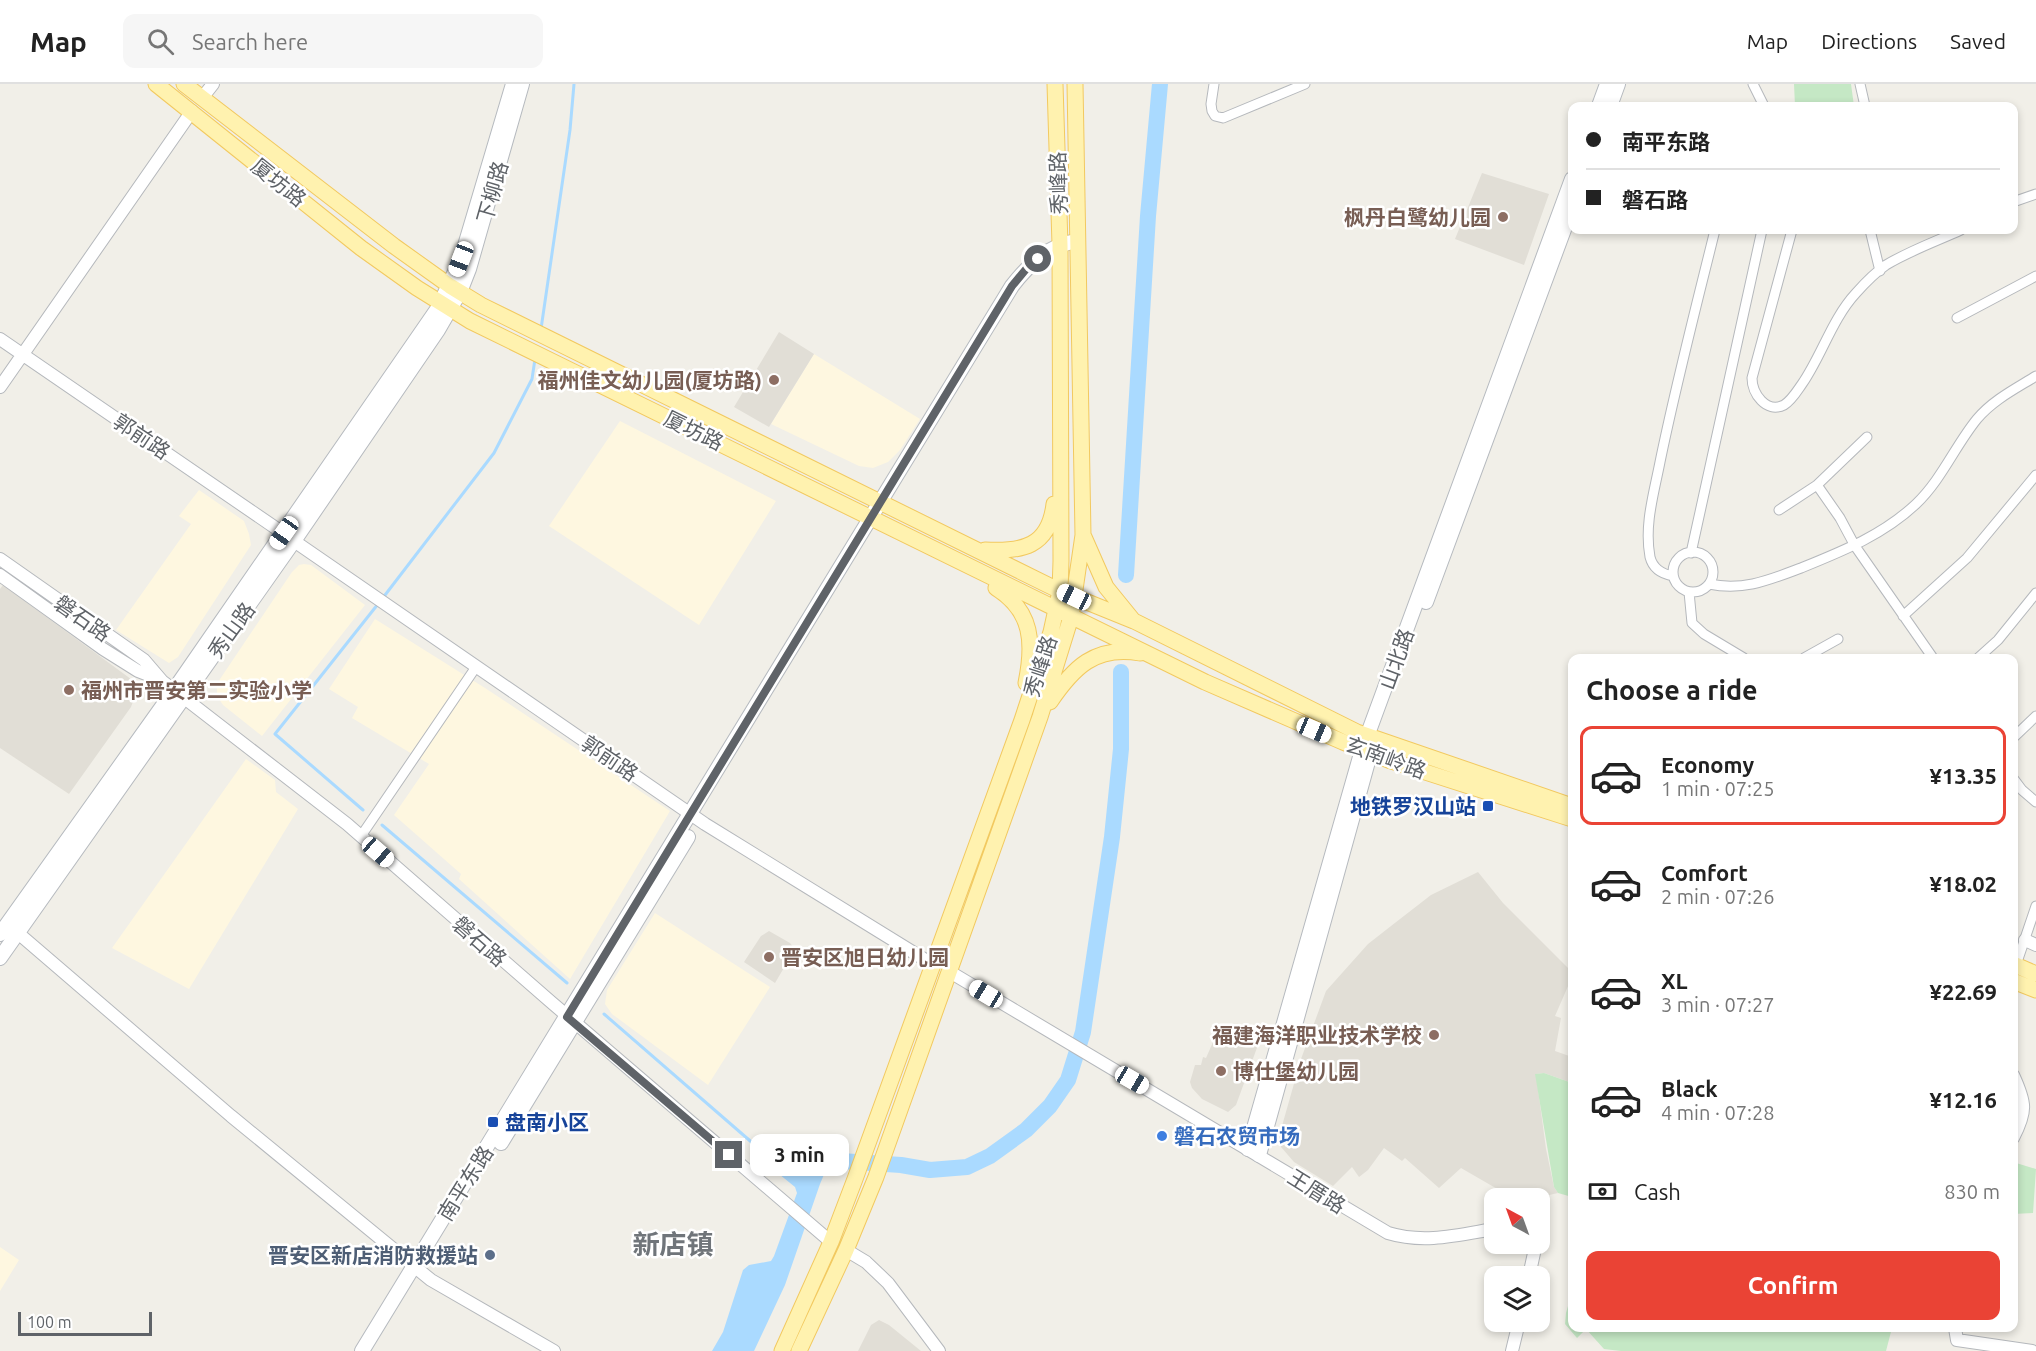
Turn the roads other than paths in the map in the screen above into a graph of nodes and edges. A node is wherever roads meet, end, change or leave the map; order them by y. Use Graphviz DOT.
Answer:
graph roads {
  1 [pos="156,84"];
  2 [pos="184,84"];
  3 [pos="213,84"];
  4 [pos="513,84"];
  5 [pos="522,84"];
  6 [pos="1055,84"];
  7 [pos="1075,84"];
  8 [pos="1214,84"];
  9 [pos="1305,84"];
  10 [pos="1607,84"];
  11 [pos="1618,84"];
  12 [pos="1753,84"];
  13 [pos="1860,84"];
  14 [pos="202,98"];
  15 [pos="1600,102"];
  16 [pos="1611,102"];
  17 [pos="1762,102"];
  18 [pos="1864,102"];
  19 [pos="192,111"];
  20 [pos="1568,190"];
  21 [pos="2036,194"];
  22 [pos="2018,200"];
  23 [pos="1568,219"];
  24 [pos="1714,234"];
  25 [pos="1761,234"];
  26 [pos="1791,234"];
  27 [pos="1871,234"];
  28 [pos="1953,234"];
  29 [pos="1077,245"];
  30 [pos="1059,249"];
  31 [pos="1880,271"];
  32 [pos="2036,276"];
  33 [pos="455,289"];
  34 [pos="446,306"];
  35 [pos="1957,318"];
  36 [pos="434,326"];
  37 [pos="0,339"];
  38 [pos="21,354"];
  39 [pos="2036,376"];
  40 [pos="0,387"];
  41 [pos="1867,437"];
  42 [pos="1060,475"];
  43 [pos="2036,475"];
  44 [pos="1817,485"];
  45 [pos="884,505"];
  46 [pos="1779,510"];
  47 [pos="875,519"];
  48 [pos="1083,535"];
  49 [pos="289,537"];
  50 [pos="1855,546"];
  51 [pos="980,550"];
  52 [pos="1691,553"];
  53 [pos="0,559"];
  54 [pos="974,568"];
  55 [pos="0,574"];
  56 [pos="1673,576"];
  57 [pos="1709,584"];
  58 [pos="1060,591"];
  59 [pos="1689,592"];
  60 [pos="2036,593"];
  61 [pos="1074,597"];
  62 [pos="1114,607"];
  63 [pos="1064,613"];
  64 [pos="1903,616"];
  65 [pos="1109,634"];
  66 [pos="1838,639"];
  67 [pos="1737,654"];
  68 [pos="1811,654"];
  69 [pos="1930,654"];
  70 [pos="1982,654"];
  71 [pos="1155,656"];
  72 [pos="476,667"];
  73 [pos="162,681"];
  74 [pos="178,693"];
  75 [pos="2036,716"];
  76 [pos="1040,717"];
  77 [pos="1022,720"];
  78 [pos="2018,733"];
  79 [pos="1369,745"];
  80 [pos="2018,785"];
  81 [pos="2036,802"];
  82 [pos="1568,805"];
  83 [pos="695,816"];
  84 [pos="1568,818"];
  85 [pos="361,837"];
  86 [pos="2036,906"];
  87 [pos="1,931"];
  88 [pos="18,933"];
  89 [pos="2031,943"];
  90 [pos="0,958"];
  91 [pos="932,964"];
  92 [pos="2018,964"];
  93 [pos="2018,971"];
  94 [pos="950,972"];
  95 [pos="2018,974"];
  96 [pos="2036,974"];
  97 [pos="2036,990"];
  98 [pos="571,1020"];
  99 [pos="2018,1087"];
  100 [pos="2018,1127"];
  101 [pos="1254,1152"];
  102 [pos="1484,1230"];
  103 [pos="831,1242"];
  104 [pos="846,1250"];
  105 [pos="417,1268"];
  106 [pos="1517,1332"];
  107 [pos="1955,1332"];
  108 [pos="362,1351"];
  109 [pos="372,1351"];
  110 [pos="554,1351"];
  111 [pos="782,1351"];
  112 [pos="799,1351"];
  113 [pos="939,1351"];
  114 [pos="1512,1351"];
  115 [pos="2032,1351"];
  1 -- 19 [label="main road, 厦坊路"];
  2 -- 14 [label="main road, 厦坊路"];
  3 -- 14 [label="street"];
  4 -- 33 [label="main road, 下柳路"];
  5 -- 33 [label="main road, 下柳路"];
  6 -- 30 [label="main road, 秀峰路"];
  7 -- 29 [label="main road, 秀峰路"];
  8 -- 9 [label="street"];
  10 -- 15 [label="main road"];
  11 -- 16 [label="main road"];
  12 -- 17 [label="street"];
  13 -- 18 [label="street"];
  14 -- 33 [label="main road, 厦坊路"];
  19 -- 34 [label="main road, 厦坊路"];
  19 -- 38 [label="street"];
  20 -- 79 [label="main road, 山北路"];
  21 -- 22 [label="street"];
  23 -- 79 [label="main road, 山北路"];
  24 -- 56 [label="street"];
  25 -- 52 [label="street"];
  26 -- 31 [label="street"];
  27 -- 31 [label="street"];
  28 -- 31 [label="street"];
  29 -- 30 [label="main road, 南平东路"];
  29 -- 48 [label="main road, 秀峰路"];
  30 -- 42 [label="main road, 秀峰路"];
  30 -- 45 [label="main road, 南平东路"];
  32 -- 35 [label="street"];
  33 -- 34 [label="main road, 下柳路"];
  33 -- 45 [label="main road, 厦坊路"];
  34 -- 36 [label="main road, 下柳路"];
  34 -- 47 [label="main road, 厦坊路"];
  36 -- 49 [label="main road, 秀山路"];
  37 -- 38 [label="street, 郭前路"];
  38 -- 40 [label="street"];
  38 -- 49 [label="street, 郭前路"];
  39 -- 50 [label="street"];
  41 -- 44 [label="street"];
  42 -- 51 [label="main road"];
  42 -- 58 [label="main road, 秀峰路"];
  43 -- 64 [label="street"];
  44 -- 46 [label="street"];
  44 -- 50 [label="street"];
  45 -- 47 [label="main road, 南平东路"];
  45 -- 51 [label="main road, 厦坊路"];
  47 -- 54 [label="main road, 厦坊路"];
  47 -- 83 [label="main road, 南平东路"];
  48 -- 61 [label="main road, 秀峰路"];
  48 -- 62 [label="main road"];
  49 -- 72 [label="street, 郭前路"];
  49 -- 74 [label="main road, 秀山路"];
  50 -- 57 [label="street"];
  50 -- 64 [label="street"];
  51 -- 58 [label="main road, 厦坊路"];
  52 -- 56 [label="street"];
  52 -- 57 [label="street"];
  53 -- 73 [label="street, 磐石路"];
  54 -- 63 [label="main road, 厦坊路"];
  54 -- 77 [label="main road"];
  55 -- 73 [label="street, 磐石路"];
  56 -- 59 [label="street"];
  57 -- 59 [label="street"];
  58 -- 61 [label="main road, 厦坊路"];
  58 -- 63 [label="main road, 秀峰路"];
  59 -- 67 [label="street"];
  60 -- 70 [label="street"];
  61 -- 62 [label="main road, 厦坊路"];
  61 -- 63 [label="main road, 秀峰路"];
  62 -- 79 [label="main road, 玄南岭路"];
  63 -- 65 [label="main road, 厦坊路"];
  63 -- 76 [label="main road, 秀峰路"];
  63 -- 77 [label="main road, 秀峰路"];
  64 -- 69 [label="street"];
  65 -- 71 [label="main road, 玄南岭路"];
  66 -- 68 [label="street"];
  71 -- 76 [label="main road"];
  71 -- 79 [label="main road, 玄南岭路"];
  72 -- 83 [label="street, 郭前路"];
  72 -- 85 [label="street"];
  73 -- 74 [label="street, 磐石路"];
  74 -- 85 [label="street, 磐石路"];
  74 -- 87 [label="main road, 秀山路"];
  74 -- 88 [label="main road, 秀山路"];
  75 -- 78 [label="street"];
  76 -- 94 [label="main road, 秀峰路"];
  77 -- 91 [label="main road, 秀峰路"];
  79 -- 82 [label="main road, 玄南岭路"];
  79 -- 84 [label="main road, 玄南岭路"];
  79 -- 101 [label="main road, 山北路"];
  80 -- 81 [label="street"];
  83 -- 91 [label="street, 郭前路"];
  83 -- 98 [label="main road, 南平东路"];
  85 -- 98 [label="street, 磐石路"];
  86 -- 89 [label="street"];
  87 -- 88 [label="street"];
  88 -- 90 [label="main road, 秀山路"];
  88 -- 105 [label="street"];
  89 -- 92 [label="street"];
  91 -- 103 [label="main road, 秀峰路"];
  93 -- 96 [label="main road"];
  94 -- 101 [label="street, 王厝路"];
  94 -- 104 [label="main road, 秀峰路"];
  95 -- 97 [label="main road"];
  98 -- 103 [label="street, 磐石路"];
  98 -- 105 [label="main road, 南平东路"];
  99 -- 100 [label="street"];
  101 -- 102 [label="street, 王厝路"];
  103 -- 111 [label="main road, 秀峰路"];
  104 -- 112 [label="main road, 秀峰路"];
  104 -- 113 [label="street"];
  105 -- 108 [label="main road, 南平东路"];
  105 -- 109 [label="main road, 南平东路"];
  105 -- 110 [label="street"];
  106 -- 114 [label="street"];
  107 -- 115 [label="street"];
}
